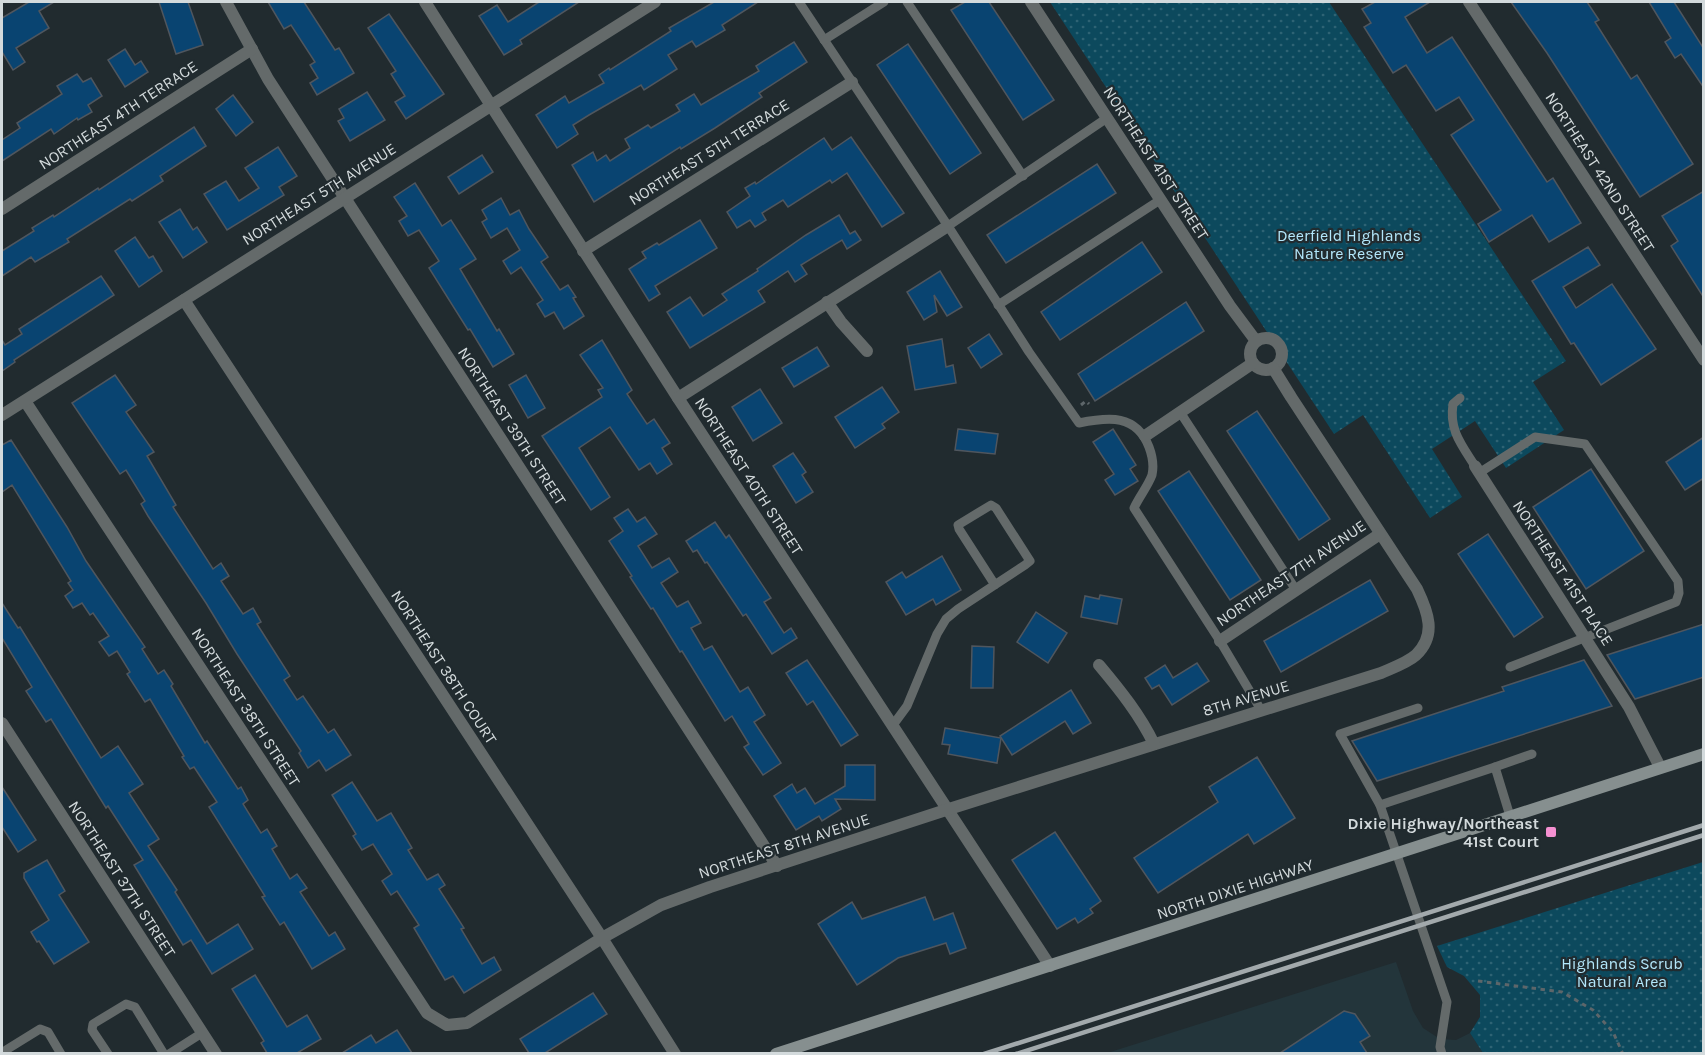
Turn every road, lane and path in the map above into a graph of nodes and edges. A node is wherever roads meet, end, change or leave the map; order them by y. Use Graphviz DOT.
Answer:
graph roads {
  1 [pos="226,2"];
  2 [pos="425,2"];
  3 [pos="655,2"];
  4 [pos="799,2"];
  5 [pos="884,2"];
  6 [pos="907,2"];
  7 [pos="1031,2"];
  8 [pos="1469,2"];
  9 [pos="824,40"];
  10 [pos="252,49"];
  11 [pos="852,82"];
  12 [pos="491,105"];
  13 [pos="1107,118"];
  14 [pos="1023,176"];
  15 [pos="345,198"];
  16 [pos="1160,200"];
  17 [pos="2,209"];
  18 [pos="948,226"];
  19 [pos="583,251"];
  20 [pos="184,300"];
  21 [pos="827,302"];
  22 [pos="998,305"];
  23 [pos="1256,341"];
  24 [pos="867,351"];
  25 [pos="1704,360"];
  26 [pos="1253,363"];
  27 [pos="1273,368"];
  28 [pos="678,398"];
  29 [pos="1460,399"];
  30 [pos="25,400"];
  31 [pos="1180,412"];
  32 [pos="2,415"];
  33 [pos="1145,436"];
  34 [pos="1477,470"];
  35 [pos="1380,534"];
  36 [pos="995,585"];
  37 [pos="1296,590"];
  38 [pos="1586,639"];
  39 [pos="1220,641"];
  40 [pos="1099,665"];
  41 [pos="1510,667"];
  42 [pos="1418,708"];
  43 [pos="1262,710"];
  44 [pos="2,723"];
  45 [pos="893,725"];
  46 [pos="1154,744"];
  47 [pos="1532,754"];
  48 [pos="1704,754"];
  49 [pos="1495,767"];
  50 [pos="1660,767"];
  51 [pos="1380,805"];
  52 [pos="949,809"];
  53 [pos="1510,816"];
  54 [pos="1397,853"];
  55 [pos="777,866"];
  56 [pos="602,938"];
  57 [pos="1050,966"];
  58 [pos="1478,981"];
  59 [pos="447,1025"];
  60 [pos="202,1033"];
  61 [pos="5,1053"];
  62 [pos="61,1053"];
  63 [pos="108,1053"];
  64 [pos="164,1053"];
  65 [pos="169,1053"];
  66 [pos="216,1053"];
  67 [pos="675,1053"];
  68 [pos="776,1053"];
  69 [pos="1442,1053"];
  70 [pos="1623,1053"];
  1 -- 10 [label="street, NORTHEAST 39TH STREET"];
  2 -- 12 [label="street, NORTHEAST 40TH STREET"];
  3 -- 12 [label="street, NORTHEAST 5TH AVENUE"];
  4 -- 9 [label="lane"];
  5 -- 9 [label="lane"];
  6 -- 14 [label="lane"];
  7 -- 13 [label="street, NORTHEAST 41ST STREET"];
  8 -- 25 [label="street, NORTHEAST 42ND STREET"];
  9 -- 11 [label="lane"];
  10 -- 15 [label="street, NORTHEAST 39TH STREET"];
  10 -- 17 [label="street, NORTHEAST 4TH TERRACE"];
  11 -- 18 [label="lane"];
  11 -- 19 [label="street, NORTHEAST 5TH TERRACE"];
  12 -- 15 [label="street, NORTHEAST 5TH AVENUE"];
  12 -- 19 [label="street, NORTHEAST 40TH STREET"];
  13 -- 14 [label="lane"];
  13 -- 16 [label="street, NORTHEAST 41ST STREET"];
  14 -- 18 [label="lane"];
  15 -- 20 [label="street, NORTHEAST 5TH AVENUE"];
  15 -- 55 [label="street, NORTHEAST 39TH STREET"];
  16 -- 22 [label="lane"];
  16 -- 23 [label="street, NORTHEAST 41ST STREET"];
  18 -- 21 [label="street"];
  18 -- 22 [label="lane"];
  19 -- 28 [label="street, NORTHEAST 40TH STREET"];
  20 -- 30 [label="street, NORTHEAST 5TH AVENUE"];
  20 -- 56 [label="street, NORTHEAST 38TH COURT"];
  21 -- 24 [label="street"];
  21 -- 28 [label="street"];
  22 -- 33 [label="lane"];
  23 -- 26 [label="street"];
  23 -- 27 [label="street"];
  26 -- 27 [label="street"];
  26 -- 31 [label="street"];
  27 -- 35 [label="street"];
  28 -- 45 [label="street, NORTHEAST 40TH STREET"];
  29 -- 34 [label="lane, NORTHEAST 41ST PLACE"];
  30 -- 32 [label="street, NORTHEAST 5TH AVENUE"];
  30 -- 59 [label="street, NORTHEAST 38TH STREET"];
  31 -- 33 [label="street"];
  31 -- 37 [label="lane"];
  33 -- 39 [label="lane"];
  34 -- 38 [label="street, NORTHEAST 41ST PLACE"];
  34 -- 38 [label="lane"];
  35 -- 37 [label="street, NORTHEAST 7TH AVENUE"];
  35 -- 43 [label="street, 8TH AVENUE"];
  36 -- 36 [label="lane"];
  36 -- 45 [label="lane"];
  37 -- 39 [label="street, NORTHEAST 7TH AVENUE"];
  38 -- 41 [label="lane"];
  38 -- 50 [label="street, NORTHEAST 41ST PLACE"];
  39 -- 43 [label="lane"];
  40 -- 46 [label="street"];
  42 -- 51 [label="lane"];
  43 -- 46 [label="street, 8TH AVENUE"];
  44 -- 60 [label="street, NORTHEAST 37TH STREET"];
  45 -- 52 [label="street, NORTHEAST 40TH STREET"];
  46 -- 52 [label="street, NORTHEAST 8TH AVENUE"];
  47 -- 49 [label="lane"];
  48 -- 50 [label="main road, NORTH DIXIE HIGHWAY"];
  49 -- 51 [label="lane"];
  49 -- 53 [label="lane"];
  50 -- 53 [label="main road, NORTH DIXIE HIGHWAY"];
  51 -- 54 [label="lane"];
  52 -- 55 [label="street, NORTHEAST 8TH AVENUE"];
  52 -- 57 [label="street, NORTHEAST 40TH STREET"];
  53 -- 54 [label="main road, NORTH DIXIE HIGHWAY"];
  54 -- 57 [label="main road, NORTH DIXIE HIGHWAY"];
  54 -- 69 [label="lane"];
  55 -- 56 [label="street, NORTHEAST 8TH AVENUE"];
  56 -- 59 [label="street, NORTHEAST 8TH AVENUE"];
  56 -- 67 [label="street, NORTHEAST 38TH COURT"];
  57 -- 68 [label="main road, NORTH DIXIE HIGHWAY"];
  58 -- 70 [label="path"];
  60 -- 65 [label="lane"];
  60 -- 66 [label="street, NORTHEAST 37TH STREET"];
  61 -- 62 [label="lane"];
  63 -- 64 [label="lane"];
}
